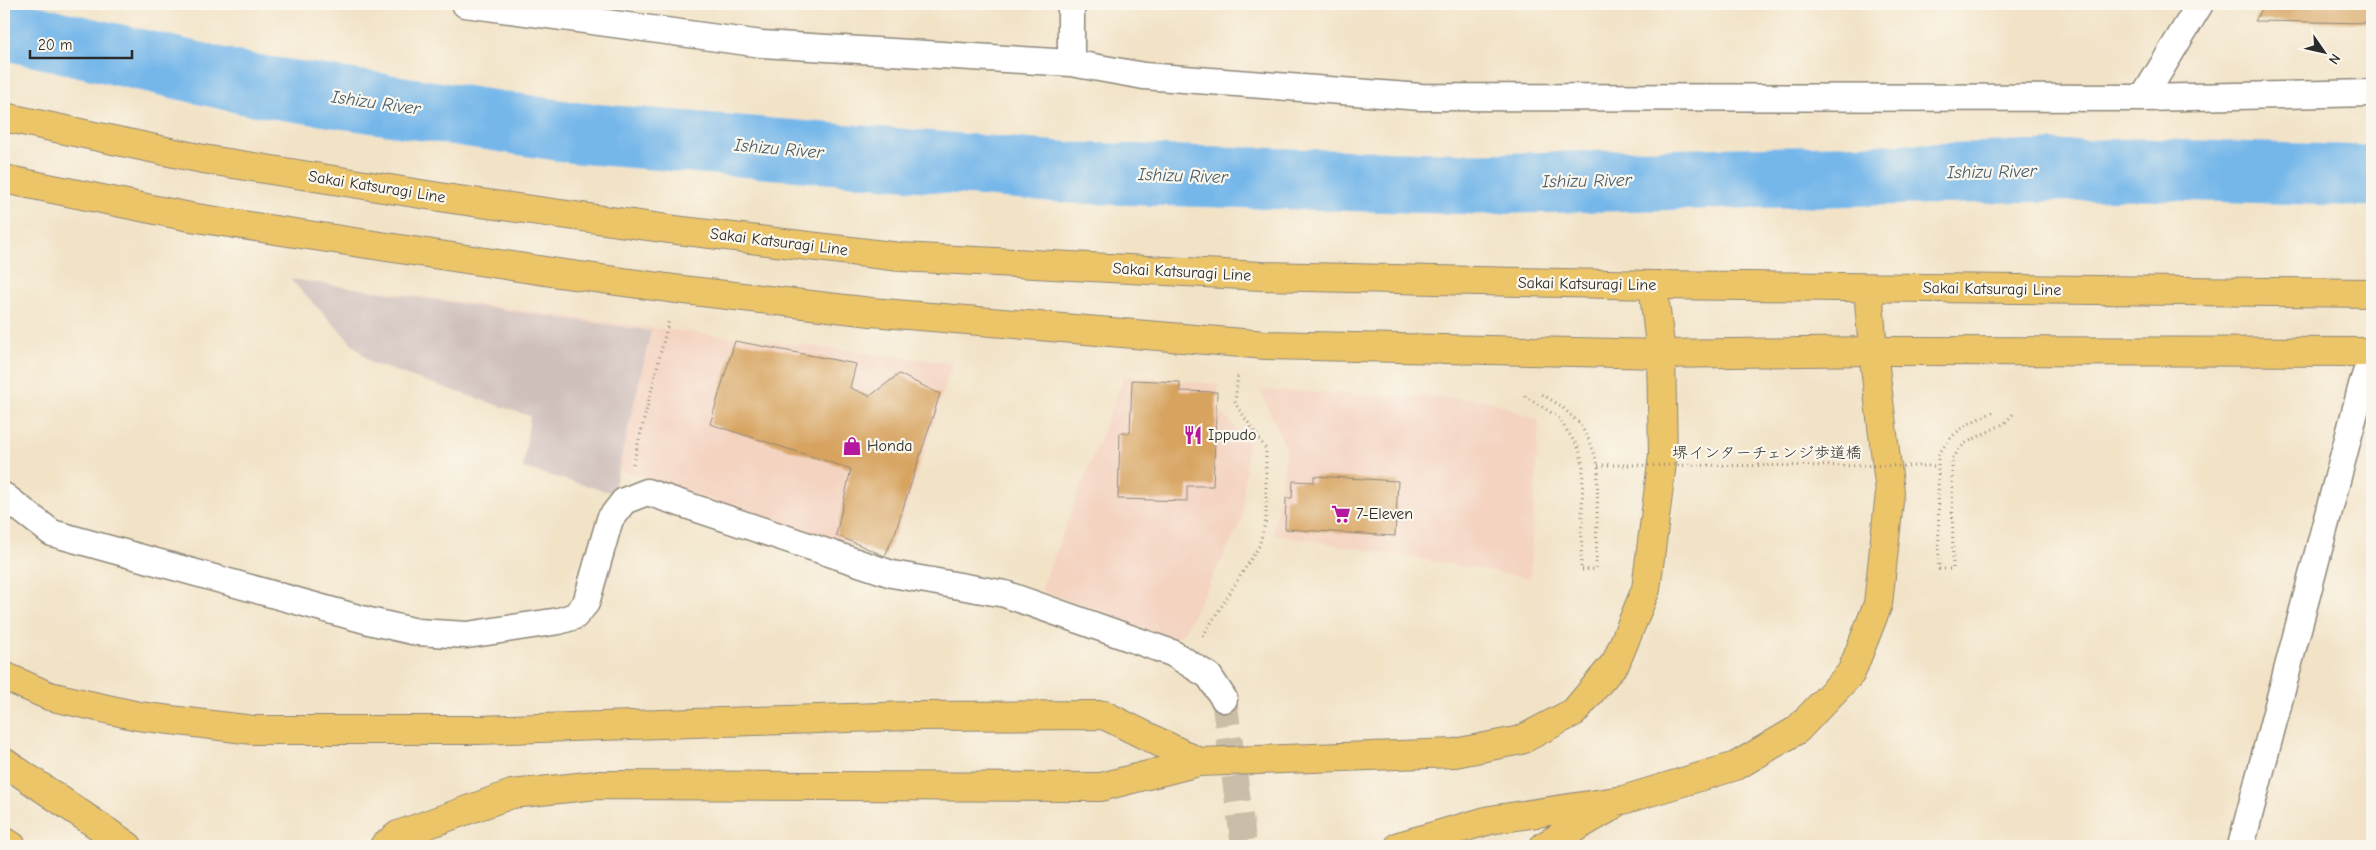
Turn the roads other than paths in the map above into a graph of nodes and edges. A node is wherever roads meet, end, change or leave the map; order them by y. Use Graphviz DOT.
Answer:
graph roads {
  1 [pos="465,4"];
  2 [pos="1071,4"];
  3 [pos="2200,4"];
  4 [pos="1070,63"];
  5 [pos="2372,93"];
  6 [pos="2143,98"];
  7 [pos="4,117"];
  8 [pos="4,179"];
  9 [pos="1653,285"];
  10 [pos="1868,288"];
  11 [pos="2372,293"];
  12 [pos="1873,351"];
  13 [pos="2372,353"];
  14 [pos="1661,354"];
  15 [pos="4,496"];
  16 [pos="4,676"];
  17 [pos="1224,699"];
  18 [pos="4,762"];
  19 [pos="1199,762"];
  20 [pos="1623,800"];
  21 [pos="4,841"];
  22 [pos="12,846"];
  23 [pos="128,846"];
  24 [pos="384,846"];
  25 [pos="1399,846"];
  26 [pos="1544,846"];
  27 [pos="2241,846"];
  1 -- 4 [label="street"];
  2 -- 4 [label="street"];
  3 -- 6 [label="street"];
  4 -- 6 [label="street"];
  5 -- 6 [label="street"];
  7 -- 9 [label="main road, Sakai Katsuragi Line"];
  8 -- 14 [label="main road"];
  9 -- 10 [label="main road, Sakai Katsuragi Line"];
  9 -- 14 [label="main road"];
  10 -- 11 [label="main road, Sakai Katsuragi Line"];
  10 -- 12 [label="main road"];
  12 -- 13 [label="main road"];
  12 -- 14 [label="main road"];
  12 -- 20 [label="main road"];
  13 -- 27 [label="street"];
  14 -- 19 [label="main road"];
  15 -- 17 [label="street"];
  16 -- 19 [label="main road"];
  18 -- 23 [label="main road"];
  19 -- 24 [label="main road"];
  20 -- 25 [label="main road"];
  20 -- 26 [label="main road"];
  21 -- 22 [label="main road"];
}
